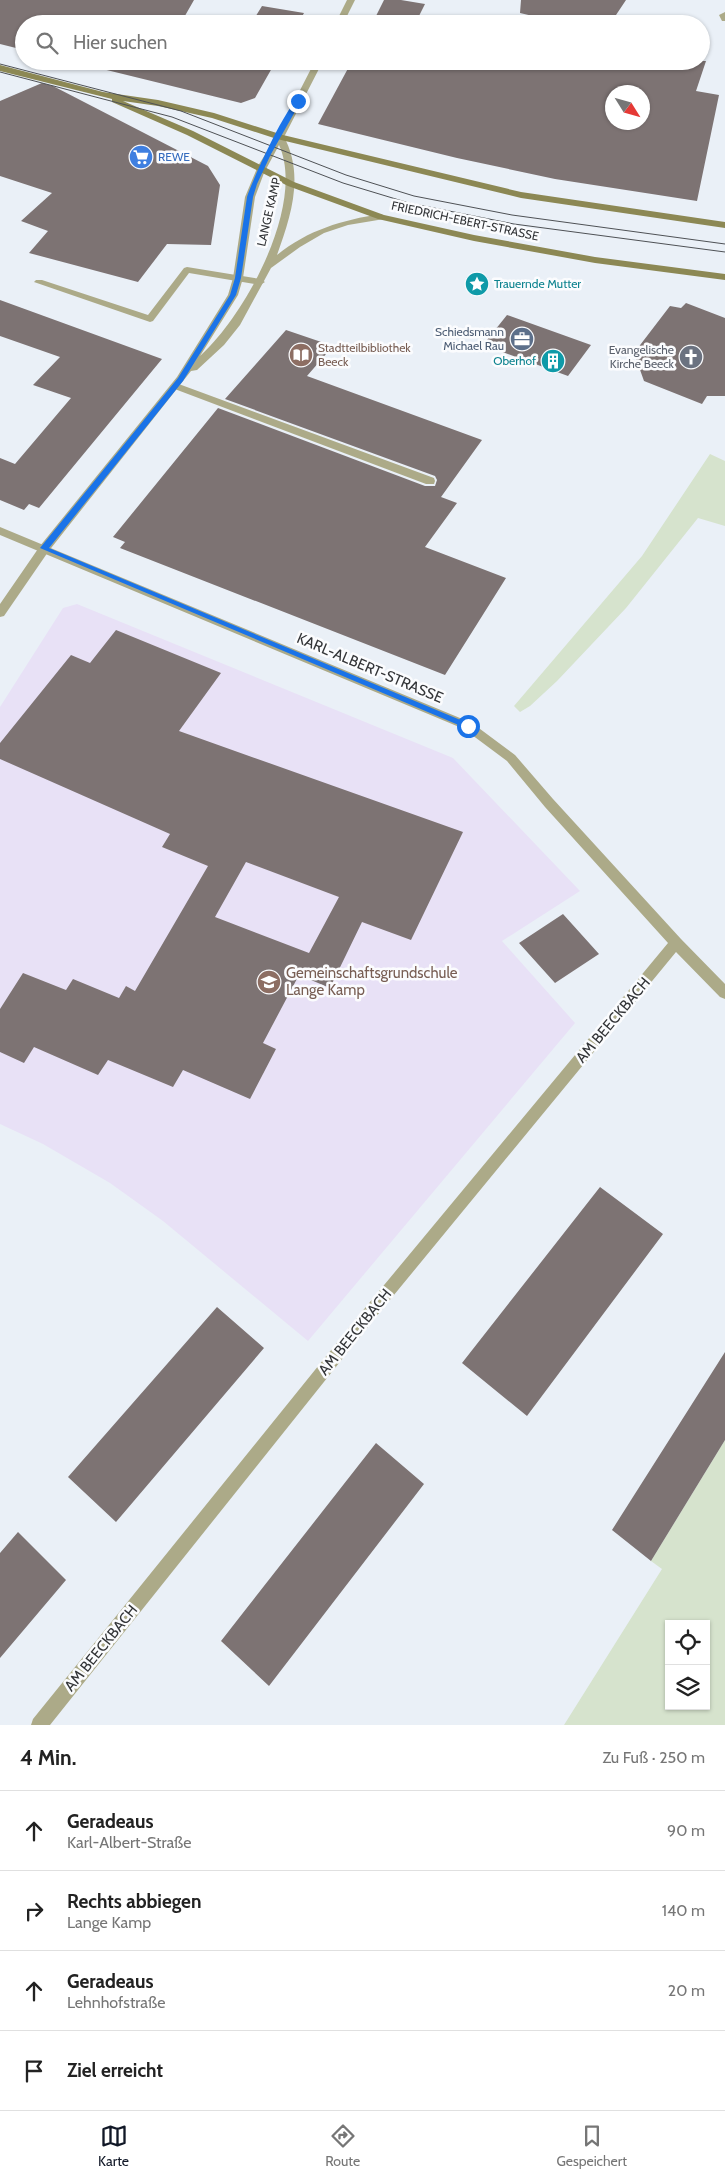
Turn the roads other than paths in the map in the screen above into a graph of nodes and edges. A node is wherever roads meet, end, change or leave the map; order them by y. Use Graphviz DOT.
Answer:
graph roads {
  1 [pos="351,0"];
  2 [pos="725,14"];
  3 [pos="343,15"];
  4 [pos="725,19"];
  5 [pos="0,69"];
  6 [pos="314,70"];
  7 [pos="103,95"];
  8 [pos="280,137"];
  9 [pos="260,170"];
  10 [pos="291,184"];
  11 [pos="380,217"];
  12 [pos="725,225"];
  13 [pos="270,265"];
  14 [pos="725,277"];
  15 [pos="238,278"];
  16 [pos="39,282"];
  17 [pos="260,282"];
  18 [pos="178,383"];
  19 [pos="430,481"];
  20 [pos="0,531"];
  21 [pos="44,548"];
  22 [pos="0,613"];
  23 [pos="676,943"];
  24 [pos="725,993"];
  25 [pos="39,1725"];
  1 -- 3 [label="street"];
  2 -- 4 [label="street"];
  5 -- 7 [label="main road, FRIEDRICH-EBERT-STRASSE"];
  6 -- 8 [label="street"];
  7 -- 8 [label="main road, FRIEDRICH-EBERT-STRASSE"];
  7 -- 9 [label="main road, FRIEDRICH-EBERT-STRASSE"];
  8 -- 9 [label="street, LANGE KAMP"];
  8 -- 10 [label="street, LANGE KAMP"];
  8 -- 12 [label="main road, FRIEDRICH-EBERT-STRASSE"];
  9 -- 10 [label="main road, FRIEDRICH-EBERT-STRASSE"];
  9 -- 15 [label="street, LANGE KAMP"];
  10 -- 11 [label="main road, FRIEDRICH-EBERT-STRASSE"];
  10 -- 13 [label="street, LANGE KAMP"];
  11 -- 13 [label="street"];
  11 -- 14 [label="main road, FRIEDRICH-EBERT-STRASSE"];
  13 -- 17 [label="street, LANGE KAMP"];
  15 -- 16 [label="street"];
  15 -- 17 [label="street"];
  15 -- 18 [label="street, LANGE KAMP"];
  17 -- 18 [label="street, LANGE KAMP"];
  18 -- 19 [label="street"];
  18 -- 21 [label="street, LANGE KAMP"];
  20 -- 21 [label="street, KARL-ALBERT-STRASSE"];
  21 -- 22 [label="street, LANGE KAMP"];
  21 -- 23 [label="street, KARL-ALBERT-STRASSE"];
  23 -- 24 [label="street, KARL-ALBERT-STRASSE"];
  23 -- 25 [label="street, AM BEECKBACH"];
}
